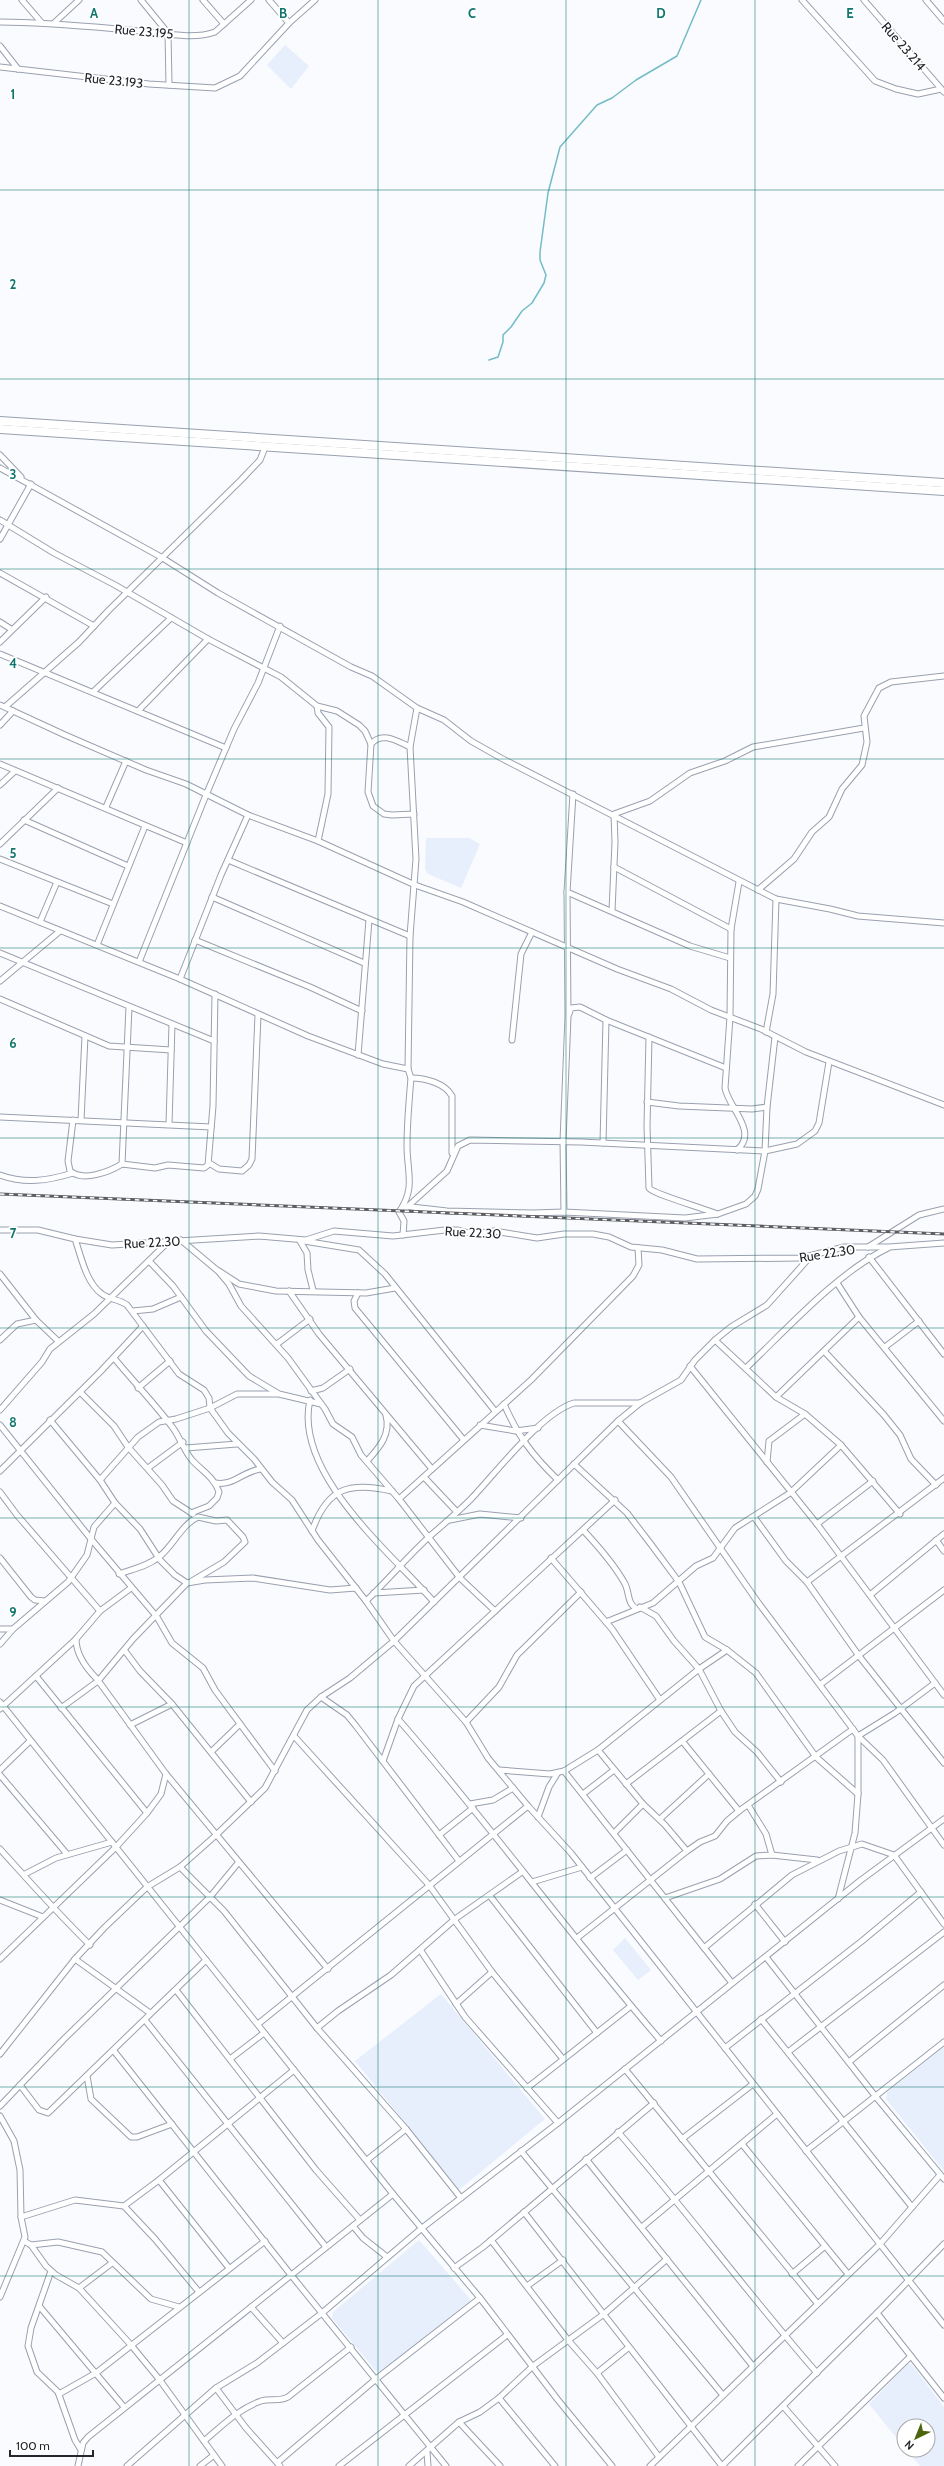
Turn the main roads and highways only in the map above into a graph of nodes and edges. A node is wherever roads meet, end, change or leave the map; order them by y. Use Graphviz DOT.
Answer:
graph roads {
  1 [pos="0,421"];
  2 [pos="0,429"];
  3 [pos="944,483"];
  4 [pos="944,491"];
  1 -- 3 [label="main road"];
  2 -- 4 [label="main road"];
}
